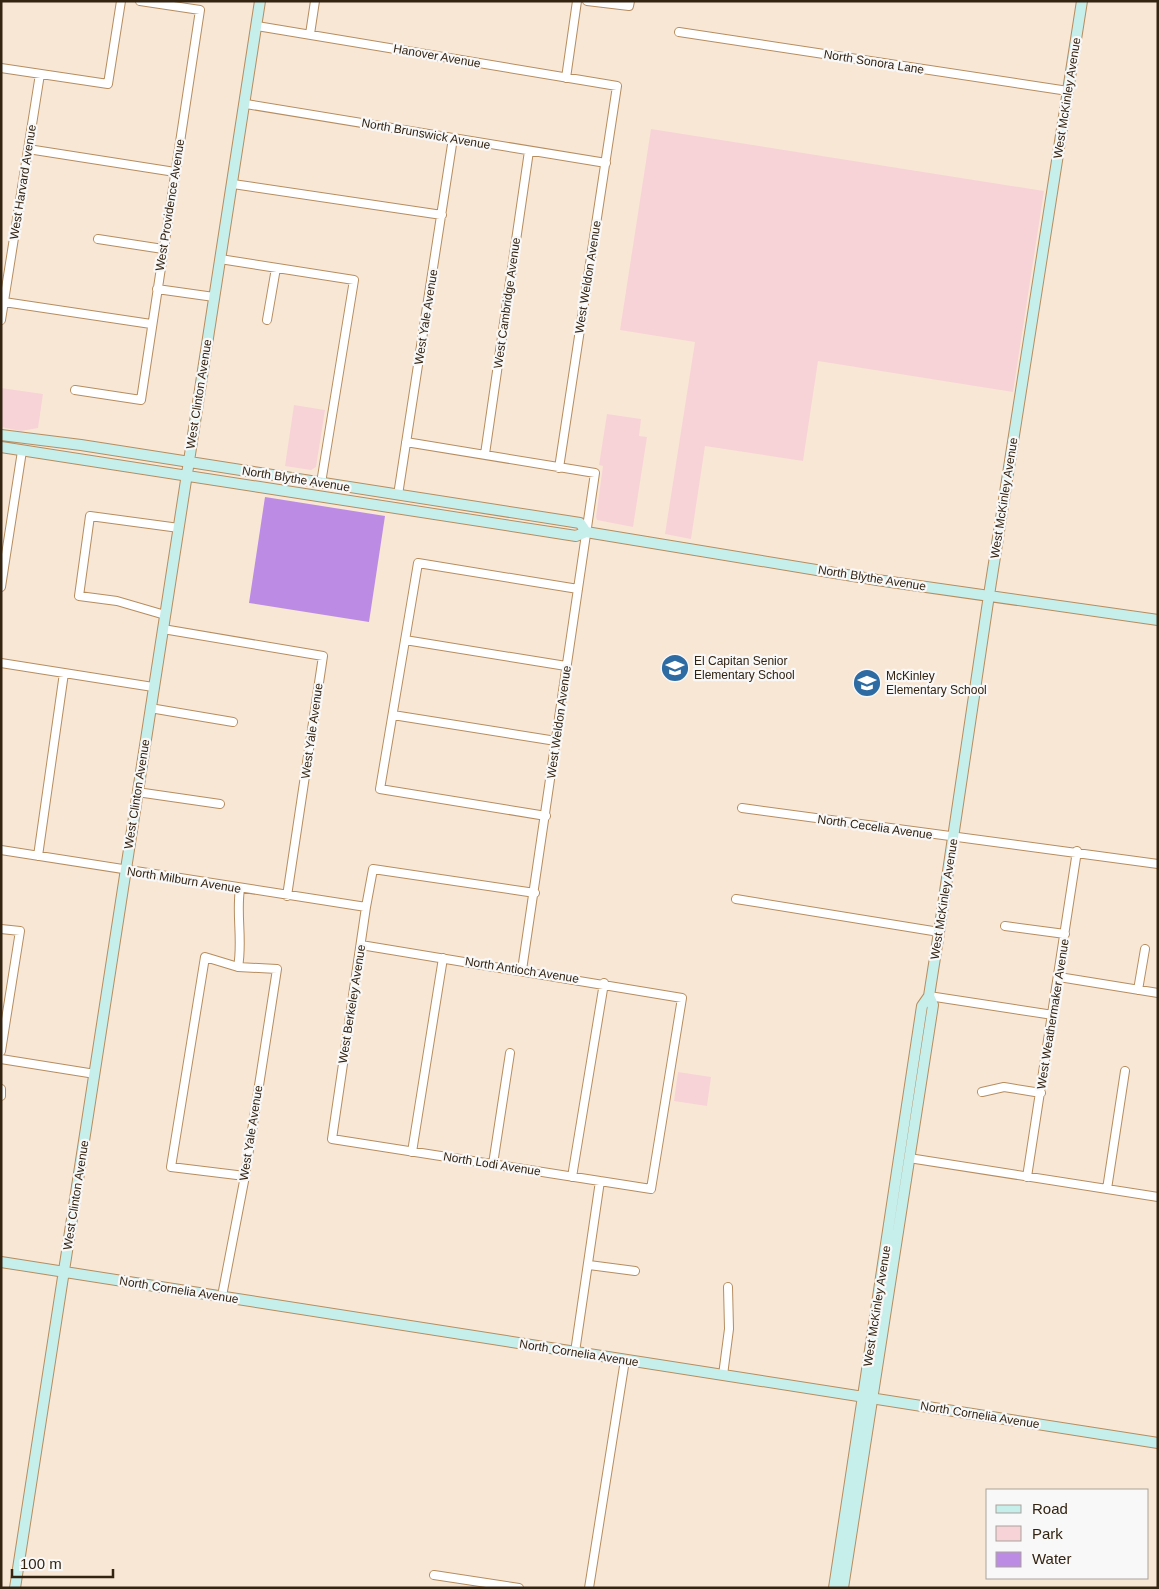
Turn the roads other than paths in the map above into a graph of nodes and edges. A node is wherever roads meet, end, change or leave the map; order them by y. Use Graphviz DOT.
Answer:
graph roads {
  1 [pos="121,1"];
  2 [pos="140,1"];
  3 [pos="260,1"];
  4 [pos="315,1"];
  5 [pos="577,1"];
  6 [pos="587,1"];
  7 [pos="1082,1"];
  8 [pos="630,4"];
  9 [pos="257,26"];
  10 [pos="679,32"];
  11 [pos="310,34"];
  12 [pos="1,68"];
  13 [pos="40,74"];
  14 [pos="566,78"];
  15 [pos="617,86"];
  16 [pos="1068,91"];
  17 [pos="246,104"];
  18 [pos="453,138"];
  19 [pos="28,150"];
  20 [pos="529,151"];
  21 [pos="606,162"];
  22 [pos="175,172"];
  23 [pos="233,184"];
  24 [pos="442,215"];
  25 [pos="98,239"];
  26 [pos="163,249"];
  27 [pos="220,259"];
  28 [pos="276,268"];
  29 [pos="156,289"];
  30 [pos="214,297"];
  31 [pos="4,302"];
  32 [pos="1,320"];
  33 [pos="267,320"];
  34 [pos="151,324"];
  35 [pos="76,390"];
  36 [pos="1,434"];
  37 [pos="406,442"];
  38 [pos="1,447"];
  39 [pos="22,451"];
  40 [pos="485,454"];
  41 [pos="188,462"];
  42 [pos="559,468"];
  43 [pos="186,476"];
  44 [pos="321,483"];
  45 [pos="398,495"];
  46 [pos="179,528"];
  47 [pos="586,532"];
  48 [pos="1,587"];
  49 [pos="578,589"];
  50 [pos="988,595"];
  51 [pos="165,615"];
  52 [pos="1158,620"];
  53 [pos="164,629"];
  54 [pos="404,640"];
  55 [pos="1,663"];
  56 [pos="566,666"];
  57 [pos="64,673"];
  58 [pos="153,687"];
  59 [pos="150,708"];
  60 [pos="393,715"];
  61 [pos="233,722"];
  62 [pos="556,740"];
  63 [pos="137,792"];
  64 [pos="220,804"];
  65 [pos="742,808"];
  66 [pos="546,816"];
  67 [pos="953,838"];
  68 [pos="1,850"];
  69 [pos="1077,851"];
  70 [pos="38,856"];
  71 [pos="1158,864"];
  72 [pos="125,871"];
  73 [pos="240,889"];
  74 [pos="534,893"];
  75 [pos="287,896"];
  76 [pos="736,899"];
  77 [pos="366,907"];
  78 [pos="1005,926"];
  79 [pos="1,929"];
  80 [pos="939,932"];
  81 [pos="1065,934"];
  82 [pos="361,945"];
  83 [pos="1145,948"];
  84 [pos="443,958"];
  85 [pos="238,967"];
  86 [pos="522,970"];
  87 [pos="1059,977"];
  88 [pos="604,983"];
  89 [pos="1138,990"];
  90 [pos="1158,993"];
  91 [pos="928,996"];
  92 [pos="1053,1015"];
  93 [pos="1,1052"];
  94 [pos="510,1053"];
  95 [pos="1,1059"];
  96 [pos="1125,1071"];
  97 [pos="95,1074"];
  98 [pos="1,1089"];
  99 [pos="982,1092"];
  100 [pos="1041,1092"];
  101 [pos="1,1096"];
  102 [pos="332,1139"];
  103 [pos="412,1152"];
  104 [pos="909,1158"];
  105 [pos="493,1164"];
  106 [pos="245,1176"];
  107 [pos="1028,1176"];
  108 [pos="572,1177"];
  109 [pos="600,1181"];
  110 [pos="651,1189"];
  111 [pos="1107,1189"];
  112 [pos="1158,1197"];
  113 [pos="1,1262"];
  114 [pos="589,1265"];
  115 [pos="634,1271"];
  116 [pos="64,1272"];
  117 [pos="728,1287"];
  118 [pos="222,1296"];
  119 [pos="575,1352"];
  120 [pos="625,1360"];
  121 [pos="723,1375"];
  122 [pos="867,1398"];
  123 [pos="1158,1443"];
  124 [pos="434,1575"];
  125 [pos="470,1584"];
  126 [pos="15,1588"];
  127 [pos="519,1588"];
  128 [pos="589,1588"];
  129 [pos="834,1588"];
  130 [pos="843,1588"];
  1 -- 13 [label="street"];
  2 -- 22 [label="street, West Providence Avenue"];
  3 -- 9 [label="main road, West Clinton Avenue"];
  4 -- 11 [label="street"];
  5 -- 14 [label="street"];
  6 -- 8 [label="street"];
  7 -- 16 [label="main road, West McKinley Avenue"];
  9 -- 11 [label="street, Hanover Avenue"];
  9 -- 17 [label="main road, West Clinton Avenue"];
  10 -- 16 [label="street, North Sonora Lane"];
  11 -- 14 [label="street, Hanover Avenue"];
  12 -- 13 [label="street"];
  13 -- 19 [label="street, West Harvard Avenue"];
  14 -- 15 [label="street, Hanover Avenue"];
  15 -- 21 [label="street, West Weldon Avenue"];
  16 -- 50 [label="main road, West McKinley Avenue"];
  17 -- 18 [label="street, North Brunswick Avenue"];
  17 -- 23 [label="main road, West Clinton Avenue"];
  18 -- 20 [label="street, North Brunswick Avenue"];
  18 -- 24 [label="street, West Yale Avenue"];
  19 -- 22 [label="street"];
  19 -- 31 [label="street, West Harvard Avenue"];
  20 -- 21 [label="street, North Brunswick Avenue"];
  20 -- 40 [label="street, West Cambridge Avenue"];
  21 -- 42 [label="street, West Weldon Avenue"];
  22 -- 26 [label="street, West Providence Avenue"];
  23 -- 24 [label="street"];
  23 -- 27 [label="main road, West Clinton Avenue"];
  24 -- 37 [label="street, West Yale Avenue"];
  25 -- 26 [label="street"];
  26 -- 29 [label="street, West Providence Avenue"];
  27 -- 28 [label="street"];
  27 -- 30 [label="main road, West Clinton Avenue"];
  28 -- 33 [label="street"];
  28 -- 44 [label="street"];
  29 -- 30 [label="street"];
  29 -- 34 [label="street, West Providence Avenue"];
  30 -- 41 [label="main road, West Clinton Avenue"];
  31 -- 32 [label="street, West Harvard Avenue"];
  31 -- 34 [label="street"];
  34 -- 35 [label="street, West Providence Avenue"];
  36 -- 41 [label="main road, North Blythe Avenue"];
  37 -- 40 [label="street"];
  37 -- 45 [label="street, West Yale Avenue"];
  38 -- 39 [label="main road, North Blythe Avenue"];
  39 -- 43 [label="main road, North Blythe Avenue"];
  39 -- 48 [label="street"];
  40 -- 42 [label="street"];
  41 -- 43 [label="main road, West Clinton Avenue"];
  41 -- 44 [label="main road, North Blythe Avenue"];
  42 -- 47 [label="street, West Weldon Avenue"];
  43 -- 46 [label="main road, West Clinton Avenue"];
  43 -- 47 [label="main road, North Blythe Avenue"];
  44 -- 45 [label="main road, North Blythe Avenue"];
  45 -- 47 [label="main road, North Blythe Avenue"];
  46 -- 51 [label="main road, West Clinton Avenue"];
  46 -- 51 [label="street"];
  47 -- 49 [label="street, West Weldon Avenue"];
  47 -- 50 [label="main road, North Blythe Avenue"];
  49 -- 54 [label="street"];
  49 -- 56 [label="street, West Weldon Avenue"];
  50 -- 52 [label="main road, North Blythe Avenue"];
  50 -- 67 [label="main road, West McKinley Avenue"];
  51 -- 53 [label="main road, West Clinton Avenue"];
  53 -- 58 [label="main road, West Clinton Avenue"];
  53 -- 75 [label="street, West Yale Avenue"];
  54 -- 56 [label="street"];
  54 -- 60 [label="street"];
  55 -- 57 [label="street"];
  56 -- 62 [label="street, West Weldon Avenue"];
  57 -- 58 [label="street"];
  57 -- 70 [label="street"];
  58 -- 59 [label="main road, West Clinton Avenue"];
  59 -- 61 [label="street"];
  59 -- 63 [label="main road, West Clinton Avenue"];
  60 -- 62 [label="street"];
  60 -- 66 [label="street"];
  62 -- 66 [label="street, West Weldon Avenue"];
  63 -- 64 [label="street"];
  63 -- 72 [label="main road, West Clinton Avenue"];
  65 -- 67 [label="street, North Cecelia Avenue"];
  66 -- 74 [label="street, West Weldon Avenue"];
  67 -- 69 [label="street, North Cecelia Avenue"];
  67 -- 80 [label="main road, West McKinley Avenue"];
  68 -- 70 [label="street, North Milburn Avenue"];
  69 -- 71 [label="street, North Cecelia Avenue"];
  69 -- 81 [label="street, West Weathermaker Avenue"];
  70 -- 72 [label="street, North Milburn Avenue"];
  72 -- 73 [label="street, North Milburn Avenue"];
  72 -- 97 [label="main road, West Clinton Avenue"];
  73 -- 75 [label="street, North Milburn Avenue"];
  73 -- 85 [label="street"];
  74 -- 77 [label="street, West Berkeley Avenue"];
  74 -- 86 [label="street, West Weldon Avenue"];
  75 -- 77 [label="street, North Milburn Avenue"];
  76 -- 80 [label="street"];
  77 -- 82 [label="street, West Berkeley Avenue"];
  78 -- 81 [label="street"];
  79 -- 93 [label="street"];
  80 -- 91 [label="main road, West McKinley Avenue"];
  81 -- 87 [label="street, West Weathermaker Avenue"];
  82 -- 84 [label="street, North Antioch Avenue"];
  82 -- 102 [label="street, West Berkeley Avenue"];
  83 -- 89 [label="street"];
  84 -- 86 [label="street, North Antioch Avenue"];
  84 -- 103 [label="street"];
  85 -- 106 [label="street, West Yale Avenue"];
  85 -- 106 [label="street"];
  86 -- 88 [label="street, North Antioch Avenue"];
  87 -- 89 [label="street"];
  87 -- 92 [label="street, West Weathermaker Avenue"];
  88 -- 108 [label="street"];
  88 -- 110 [label="street, North Antioch Avenue"];
  89 -- 90 [label="street"];
  91 -- 92 [label="street"];
  91 -- 104 [label="main road, West McKinley Avenue"];
  91 -- 122 [label="main road, West McKinley Avenue"];
  92 -- 100 [label="street, West Weathermaker Avenue"];
  94 -- 105 [label="street"];
  95 -- 97 [label="street"];
  96 -- 111 [label="street"];
  97 -- 116 [label="main road, West Clinton Avenue"];
  98 -- 101 [label="street"];
  99 -- 100 [label="street"];
  100 -- 107 [label="street, West Weathermaker Avenue"];
  102 -- 103 [label="street, North Lodi Avenue"];
  103 -- 105 [label="street, North Lodi Avenue"];
  104 -- 107 [label="street"];
  104 -- 122 [label="main road, West McKinley Avenue"];
  105 -- 108 [label="street, North Lodi Avenue"];
  106 -- 118 [label="street, West Yale Avenue"];
  107 -- 111 [label="street"];
  108 -- 109 [label="street, North Lodi Avenue"];
  109 -- 110 [label="street, North Lodi Avenue"];
  109 -- 114 [label="street"];
  111 -- 112 [label="street"];
  113 -- 116 [label="main road, North Cornelia Avenue"];
  114 -- 115 [label="street"];
  114 -- 119 [label="street"];
  116 -- 118 [label="main road, North Cornelia Avenue"];
  116 -- 126 [label="main road, West Clinton Avenue"];
  117 -- 121 [label="street"];
  118 -- 119 [label="main road, North Cornelia Avenue"];
  119 -- 120 [label="main road, North Cornelia Avenue"];
  120 -- 121 [label="main road, North Cornelia Avenue"];
  120 -- 128 [label="street"];
  121 -- 122 [label="main road, North Cornelia Avenue"];
  122 -- 123 [label="main road, North Cornelia Avenue"];
  122 -- 129 [label="main road, West McKinley Avenue"];
  122 -- 130 [label="main road, West McKinley Avenue"];
  124 -- 125 [label="street"];
  125 -- 127 [label="street"];
}
